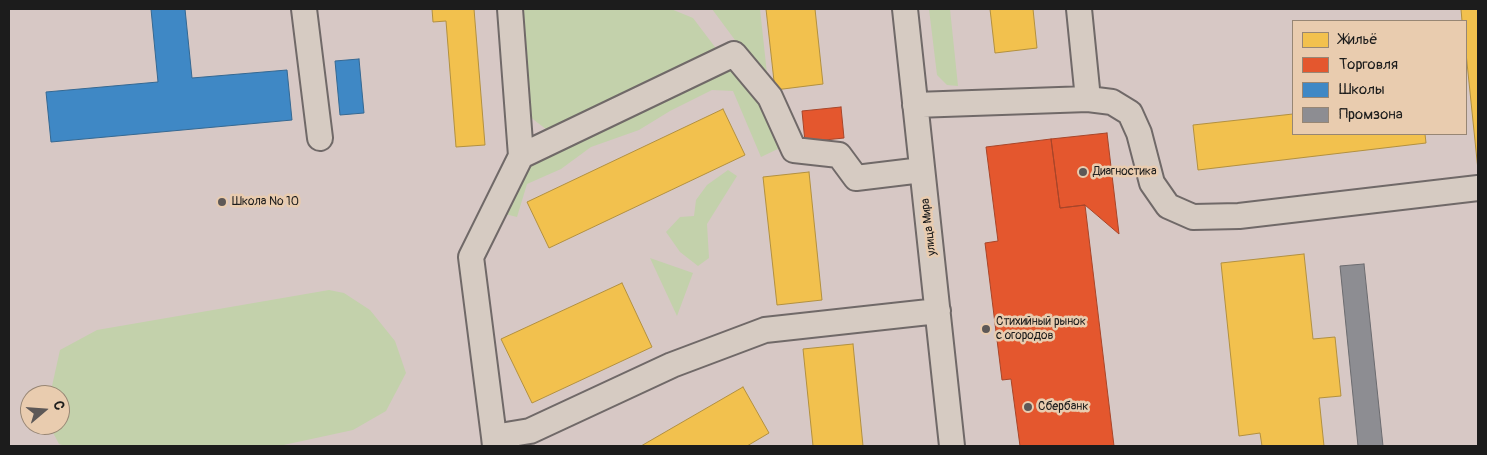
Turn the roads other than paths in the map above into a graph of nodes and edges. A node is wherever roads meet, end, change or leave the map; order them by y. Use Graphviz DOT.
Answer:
graph roads {
  1 [pos="304,9"];
  2 [pos="510,9"];
  3 [pos="905,9"];
  4 [pos="1079,9"];
  5 [pos="1088,99"];
  6 [pos="915,105"];
  7 [pos="320,138"];
  8 [pos="521,156"];
  9 [pos="922,170"];
  10 [pos="1478,188"];
  11 [pos="938,311"];
  12 [pos="494,442"];
  13 [pos="952,446"];
  1 -- 7 [label="street"];
  2 -- 8 [label="street"];
  3 -- 6 [label="street, улица Мира"];
  4 -- 5 [label="street"];
  5 -- 6 [label="street"];
  5 -- 10 [label="street"];
  6 -- 9 [label="street, улица Мира"];
  8 -- 9 [label="street"];
  8 -- 12 [label="street"];
  9 -- 11 [label="street, улица Мира"];
  11 -- 12 [label="street"];
  11 -- 13 [label="street, улица Мира"];
}
